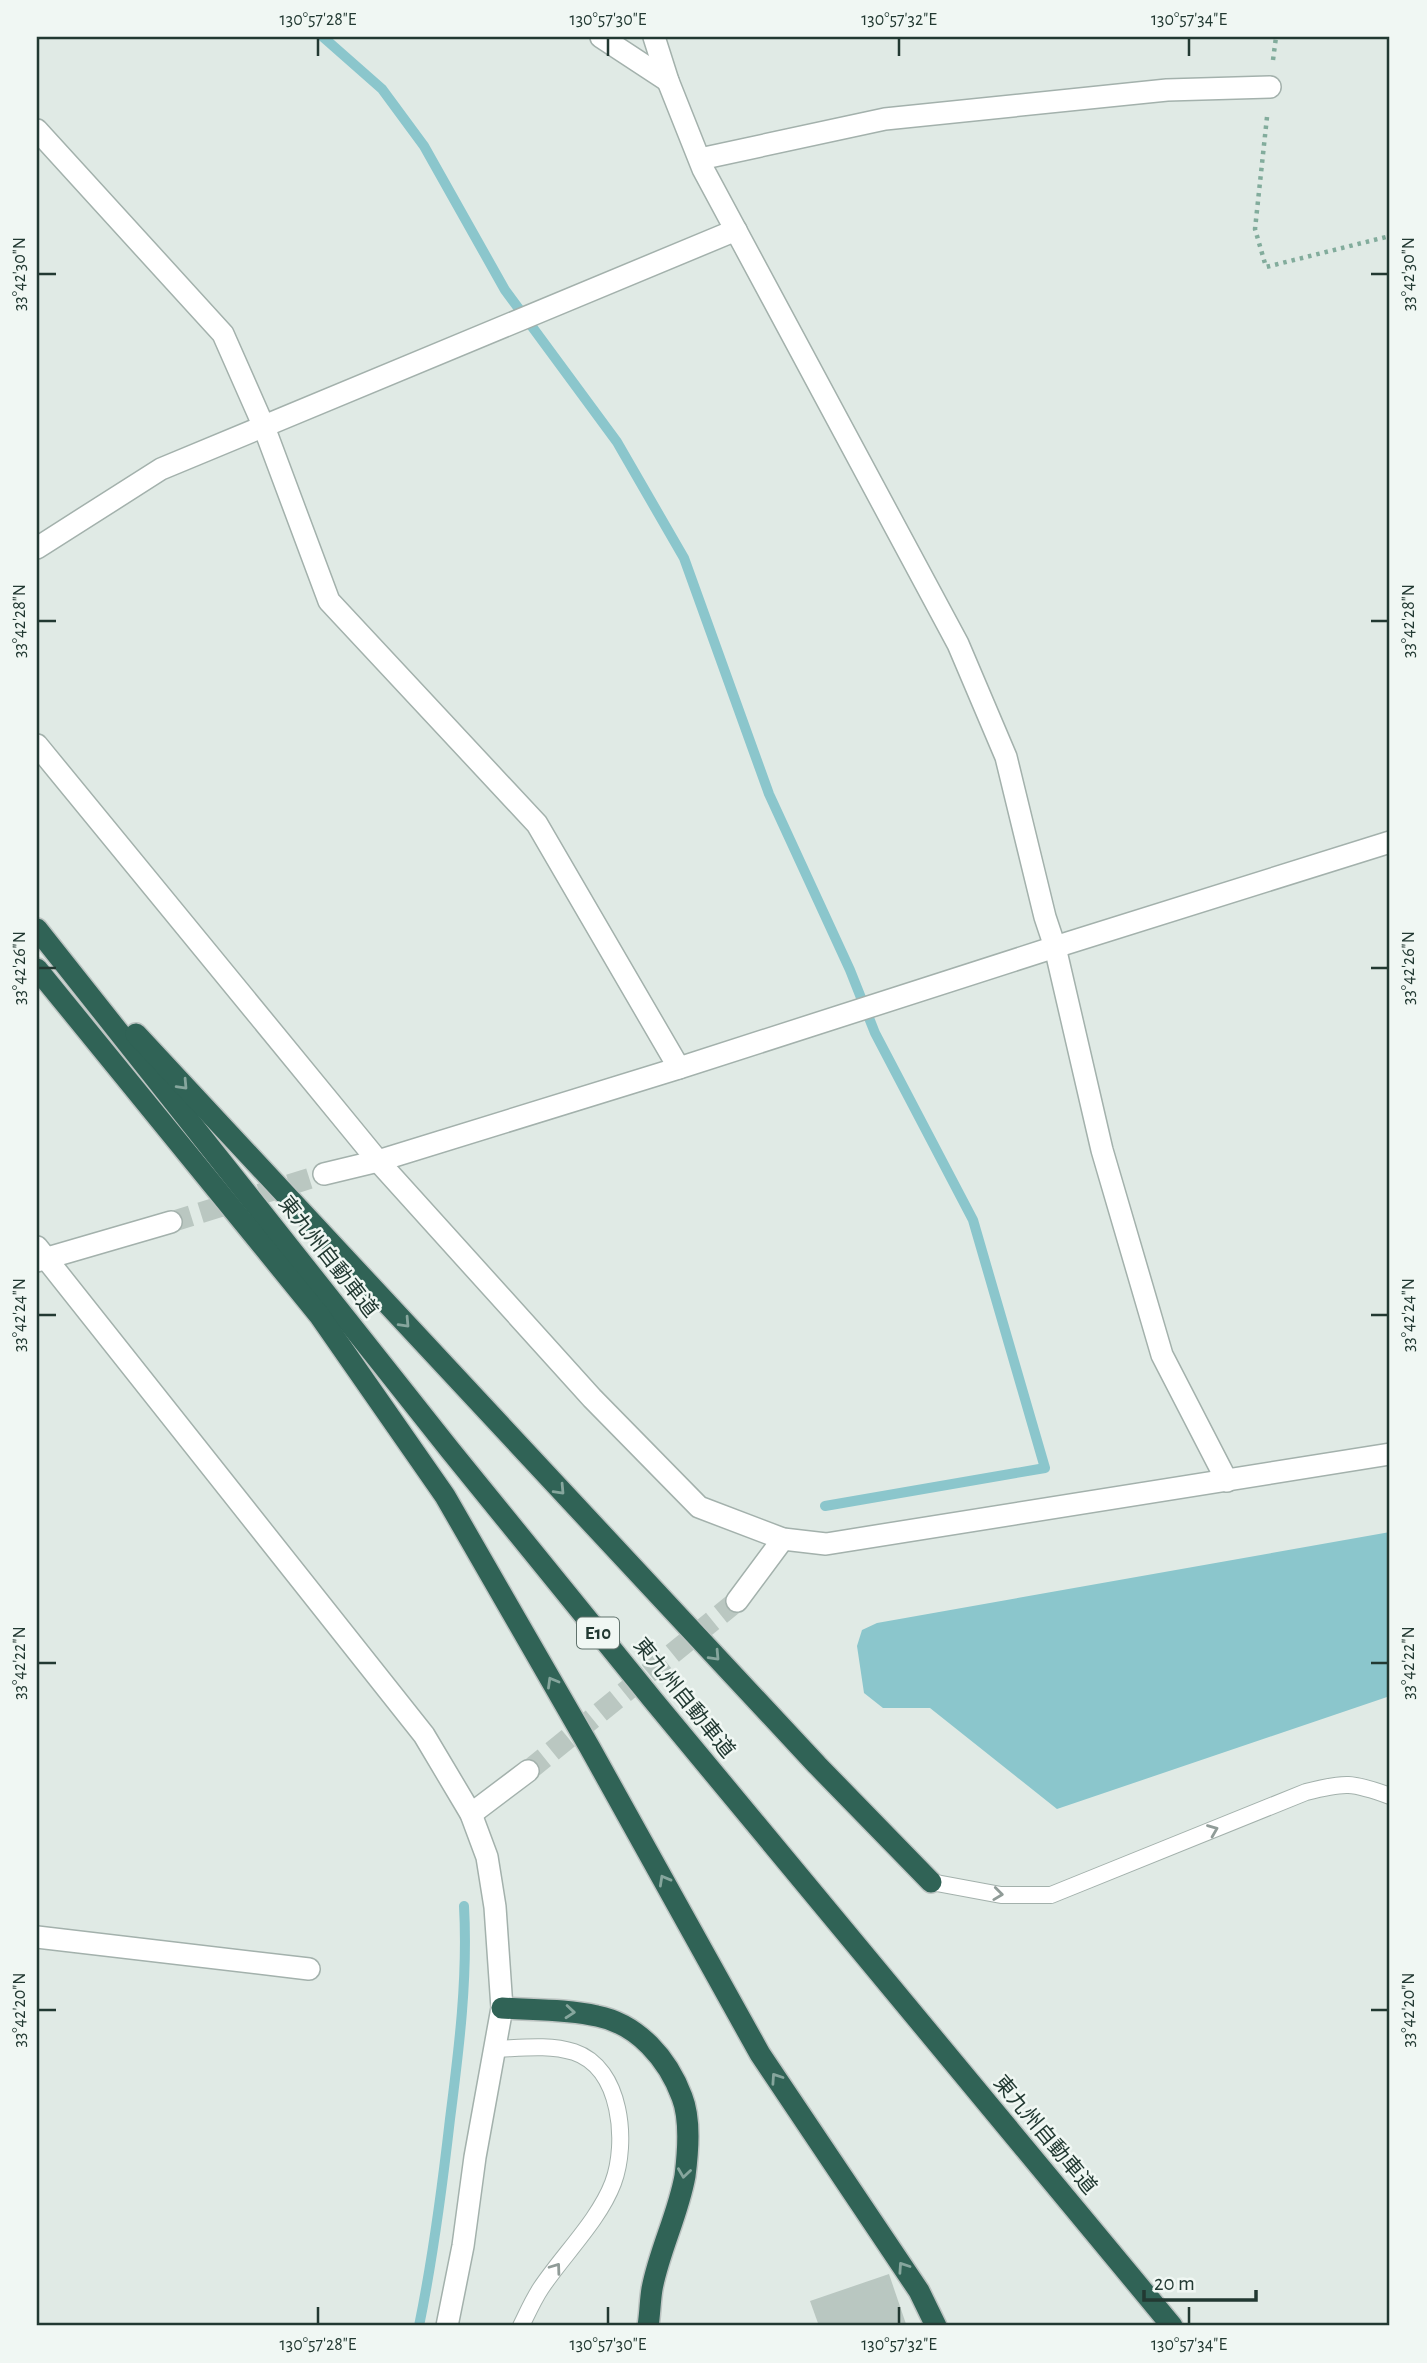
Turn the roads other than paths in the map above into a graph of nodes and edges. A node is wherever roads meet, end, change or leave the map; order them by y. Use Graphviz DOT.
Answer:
graph roads {
  1 [pos="601,37"];
  2 [pos="654,37"];
  3 [pos="668,81"];
  4 [pos="1270,87"];
  5 [pos="37,130"];
  6 [pos="700,159"];
  7 [pos="736,230"];
  8 [pos="264,427"];
  9 [pos="37,548"];
  10 [pos="37,745"];
  11 [pos="1390,842"];
  12 [pos="37,928"];
  13 [pos="1055,947"];
  14 [pos="37,969"];
  15 [pos="679,1068"];
  16 [pos="379,1161"];
  17 [pos="324,1174"];
  18 [pos="171,1222"];
  19 [pos="40,1256"];
  20 [pos="1390,1454"];
  21 [pos="1227,1481"];
  22 [pos="783,1539"];
  23 [pos="737,1601"];
  24 [pos="528,1771"];
  25 [pos="1390,1796"];
  26 [pos="471,1814"];
  27 [pos="931,1882"];
  28 [pos="37,1937"];
  29 [pos="309,1969"];
  30 [pos="502,2008"];
  31 [pos="494,2049"];
  32 [pos="447,2326"];
  33 [pos="521,2326"];
  34 [pos="648,2326"];
  35 [pos="936,2326"];
  36 [pos="1172,2326"];
  1 -- 3 [label="street"];
  2 -- 3 [label="street"];
  3 -- 6 [label="street"];
  4 -- 6 [label="street"];
  5 -- 8 [label="street"];
  6 -- 7 [label="street"];
  7 -- 8 [label="street"];
  7 -- 13 [label="street"];
  8 -- 9 [label="street"];
  8 -- 15 [label="street"];
  10 -- 16 [label="street"];
  11 -- 13 [label="street"];
  12 -- 27 [label="highway, one-way"];
  12 -- 36 [label="highway, 東九州自動車道 / E10"];
  13 -- 15 [label="street"];
  13 -- 21 [label="street"];
  35 -- 14 [label="highway, one-way"];
  15 -- 16 [label="street"];
  16 -- 17 [label="street"];
  16 -- 22 [label="street"];
  18 -- 19 [label="street"];
  19 -- 26 [label="street"];
  20 -- 21 [label="street"];
  21 -- 22 [label="street"];
  22 -- 23 [label="street"];
  24 -- 26 [label="street"];
  27 -- 25 [label="lane, one-way"];
  26 -- 30 [label="street"];
  28 -- 29 [label="street"];
  30 -- 31 [label="street"];
  30 -- 34 [label="highway, one-way"];
  31 -- 32 [label="street"];
  33 -- 31 [label="lane, one-way"];
}
